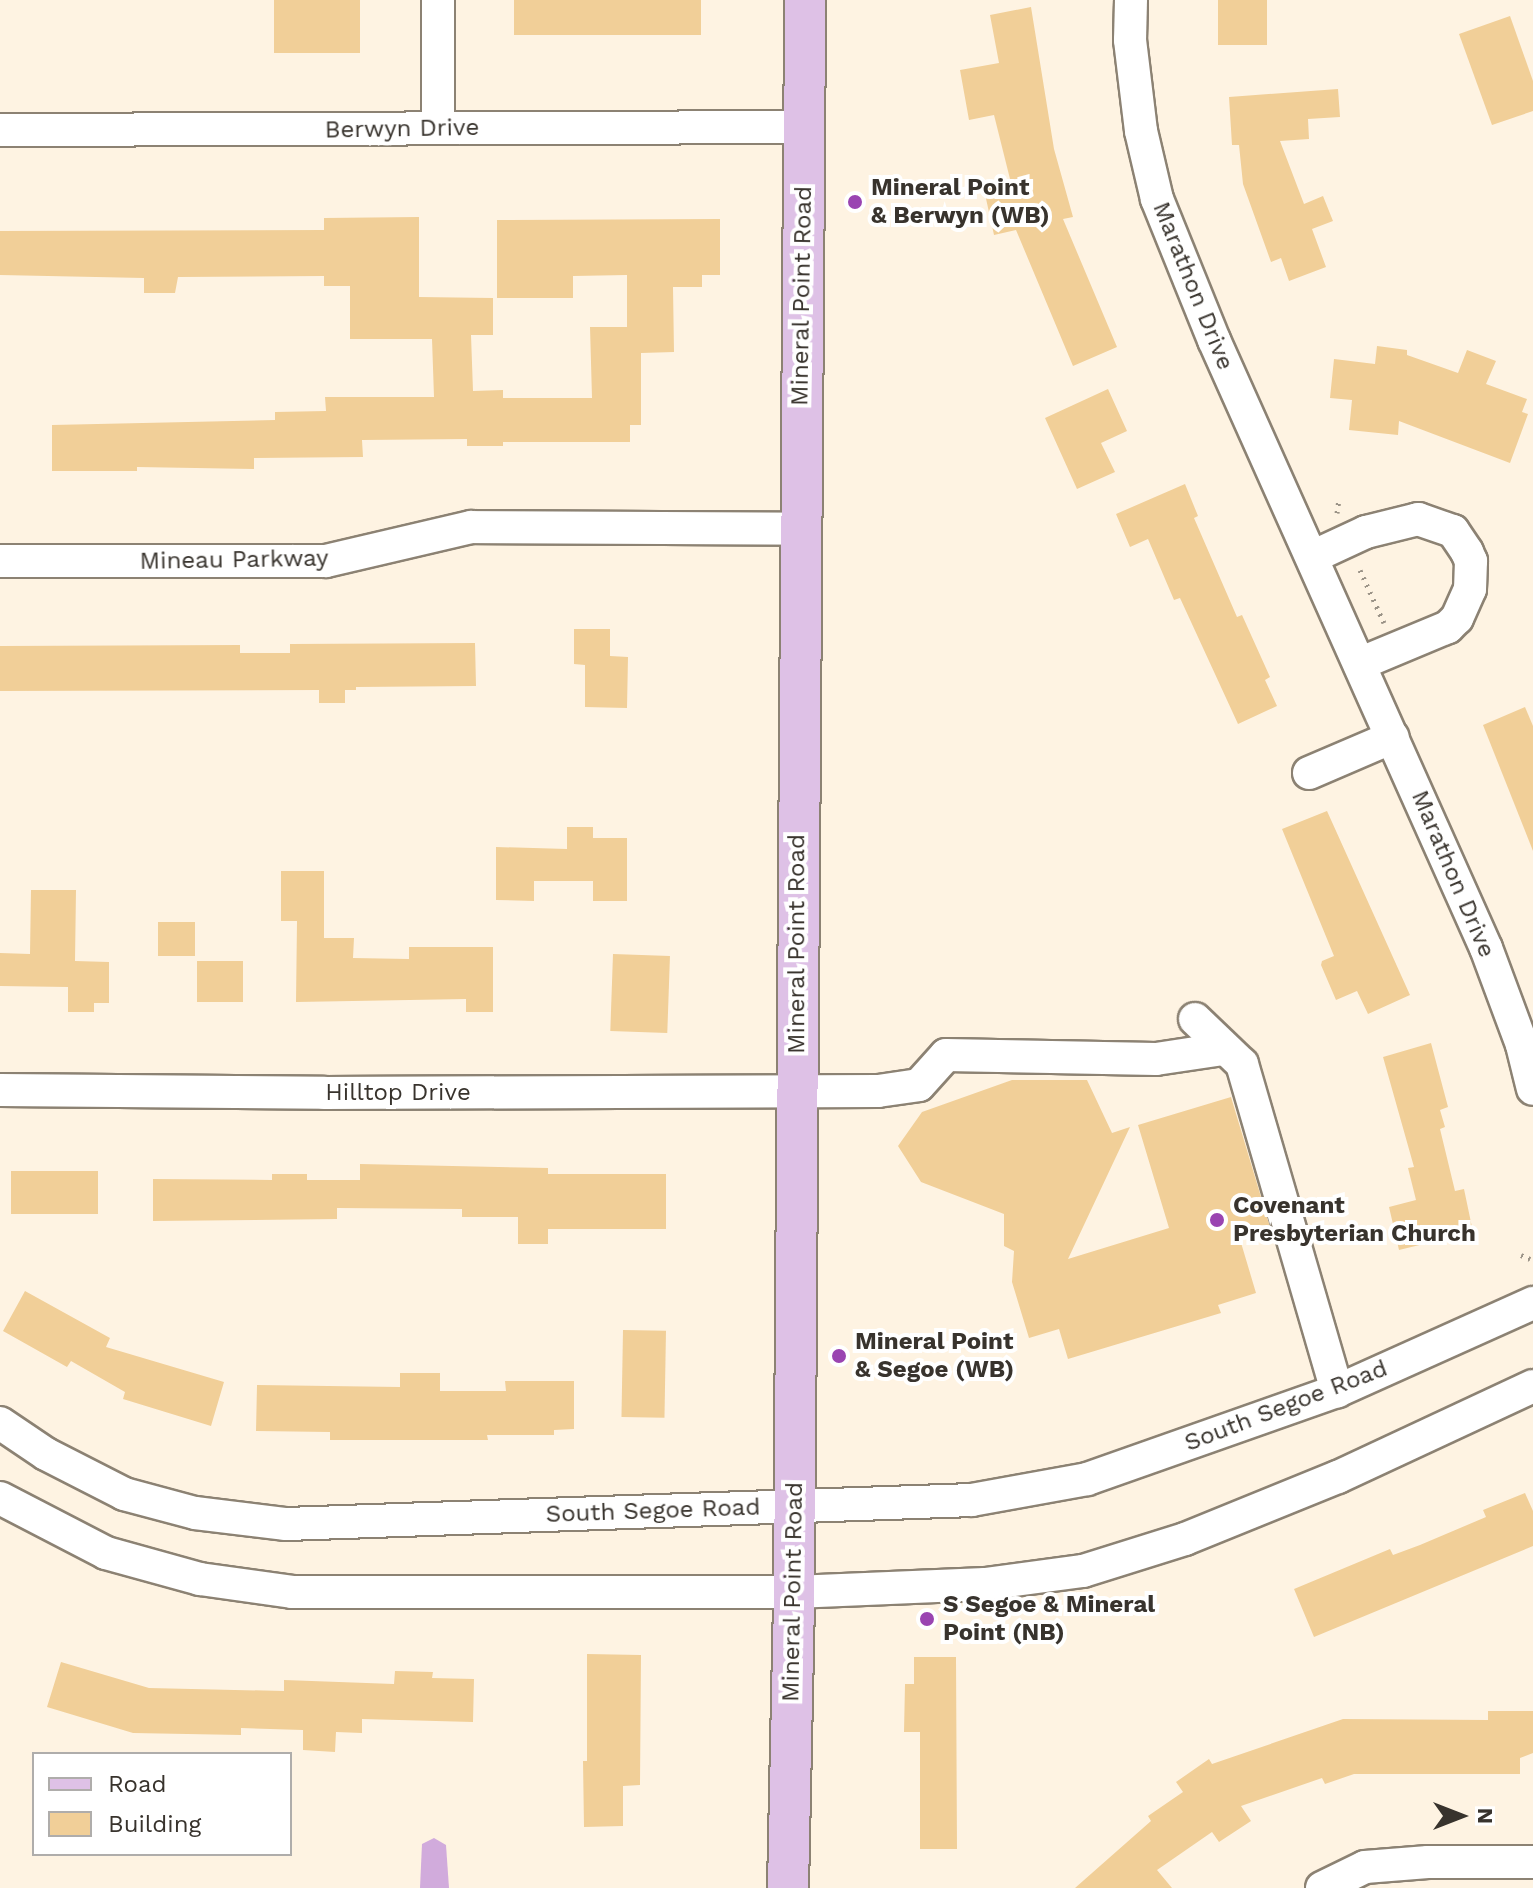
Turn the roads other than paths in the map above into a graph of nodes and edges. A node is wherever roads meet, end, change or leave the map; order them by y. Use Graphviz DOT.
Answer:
graph roads {
  1 [pos="438,0"];
  2 [pos="805,0"];
  3 [pos="1131,0"];
  4 [pos="438,127"];
  5 [pos="804,127"];
  6 [pos="0,130"];
  7 [pos="800,529"];
  8 [pos="1312,557"];
  9 [pos="0,561"];
  10 [pos="1359,664"];
  11 [pos="1393,737"];
  12 [pos="1309,773"];
  13 [pos="1195,1019"];
  14 [pos="1223,1049"];
  15 [pos="1533,1089"];
  16 [pos="0,1090"];
  17 [pos="795,1092"];
  18 [pos="1533,1303"];
  19 [pos="1533,1386"];
  20 [pos="1337,1391"];
  21 [pos="0,1423"];
  22 [pos="0,1498"];
  23 [pos="795,1506"];
  24 [pos="794,1592"];
  25 [pos="1533,1862"];
  26 [pos="1368,1878"];
  27 [pos="788,1888"];
  28 [pos="1322,1888"];
  1 -- 4 [label="street"];
  2 -- 5 [label="main road, Mineral Point Road"];
  3 -- 8 [label="street, Marathon Drive"];
  4 -- 5 [label="street, Berwyn Drive"];
  4 -- 6 [label="street, Berwyn Drive"];
  5 -- 7 [label="main road, Mineral Point Road"];
  7 -- 9 [label="street, Mineau Parkway"];
  7 -- 17 [label="main road, Mineral Point Road"];
  8 -- 10 [label="street, Marathon Drive"];
  8 -- 10 [label="street"];
  10 -- 11 [label="street, Marathon Drive"];
  11 -- 12 [label="street"];
  11 -- 15 [label="street, Marathon Drive"];
  13 -- 14 [label="street"];
  14 -- 17 [label="street, Hilltop Drive"];
  14 -- 20 [label="street"];
  16 -- 17 [label="street, Hilltop Drive"];
  17 -- 23 [label="main road, Mineral Point Road"];
  18 -- 20 [label="street, South Segoe Road"];
  19 -- 24 [label="street"];
  20 -- 23 [label="street, South Segoe Road"];
  21 -- 23 [label="street, South Segoe Road"];
  22 -- 24 [label="street"];
  23 -- 24 [label="main road, Mineral Point Road"];
  24 -- 27 [label="main road, Mineral Point Road"];
  25 -- 26 [label="street"];
  26 -- 28 [label="street"];
}
